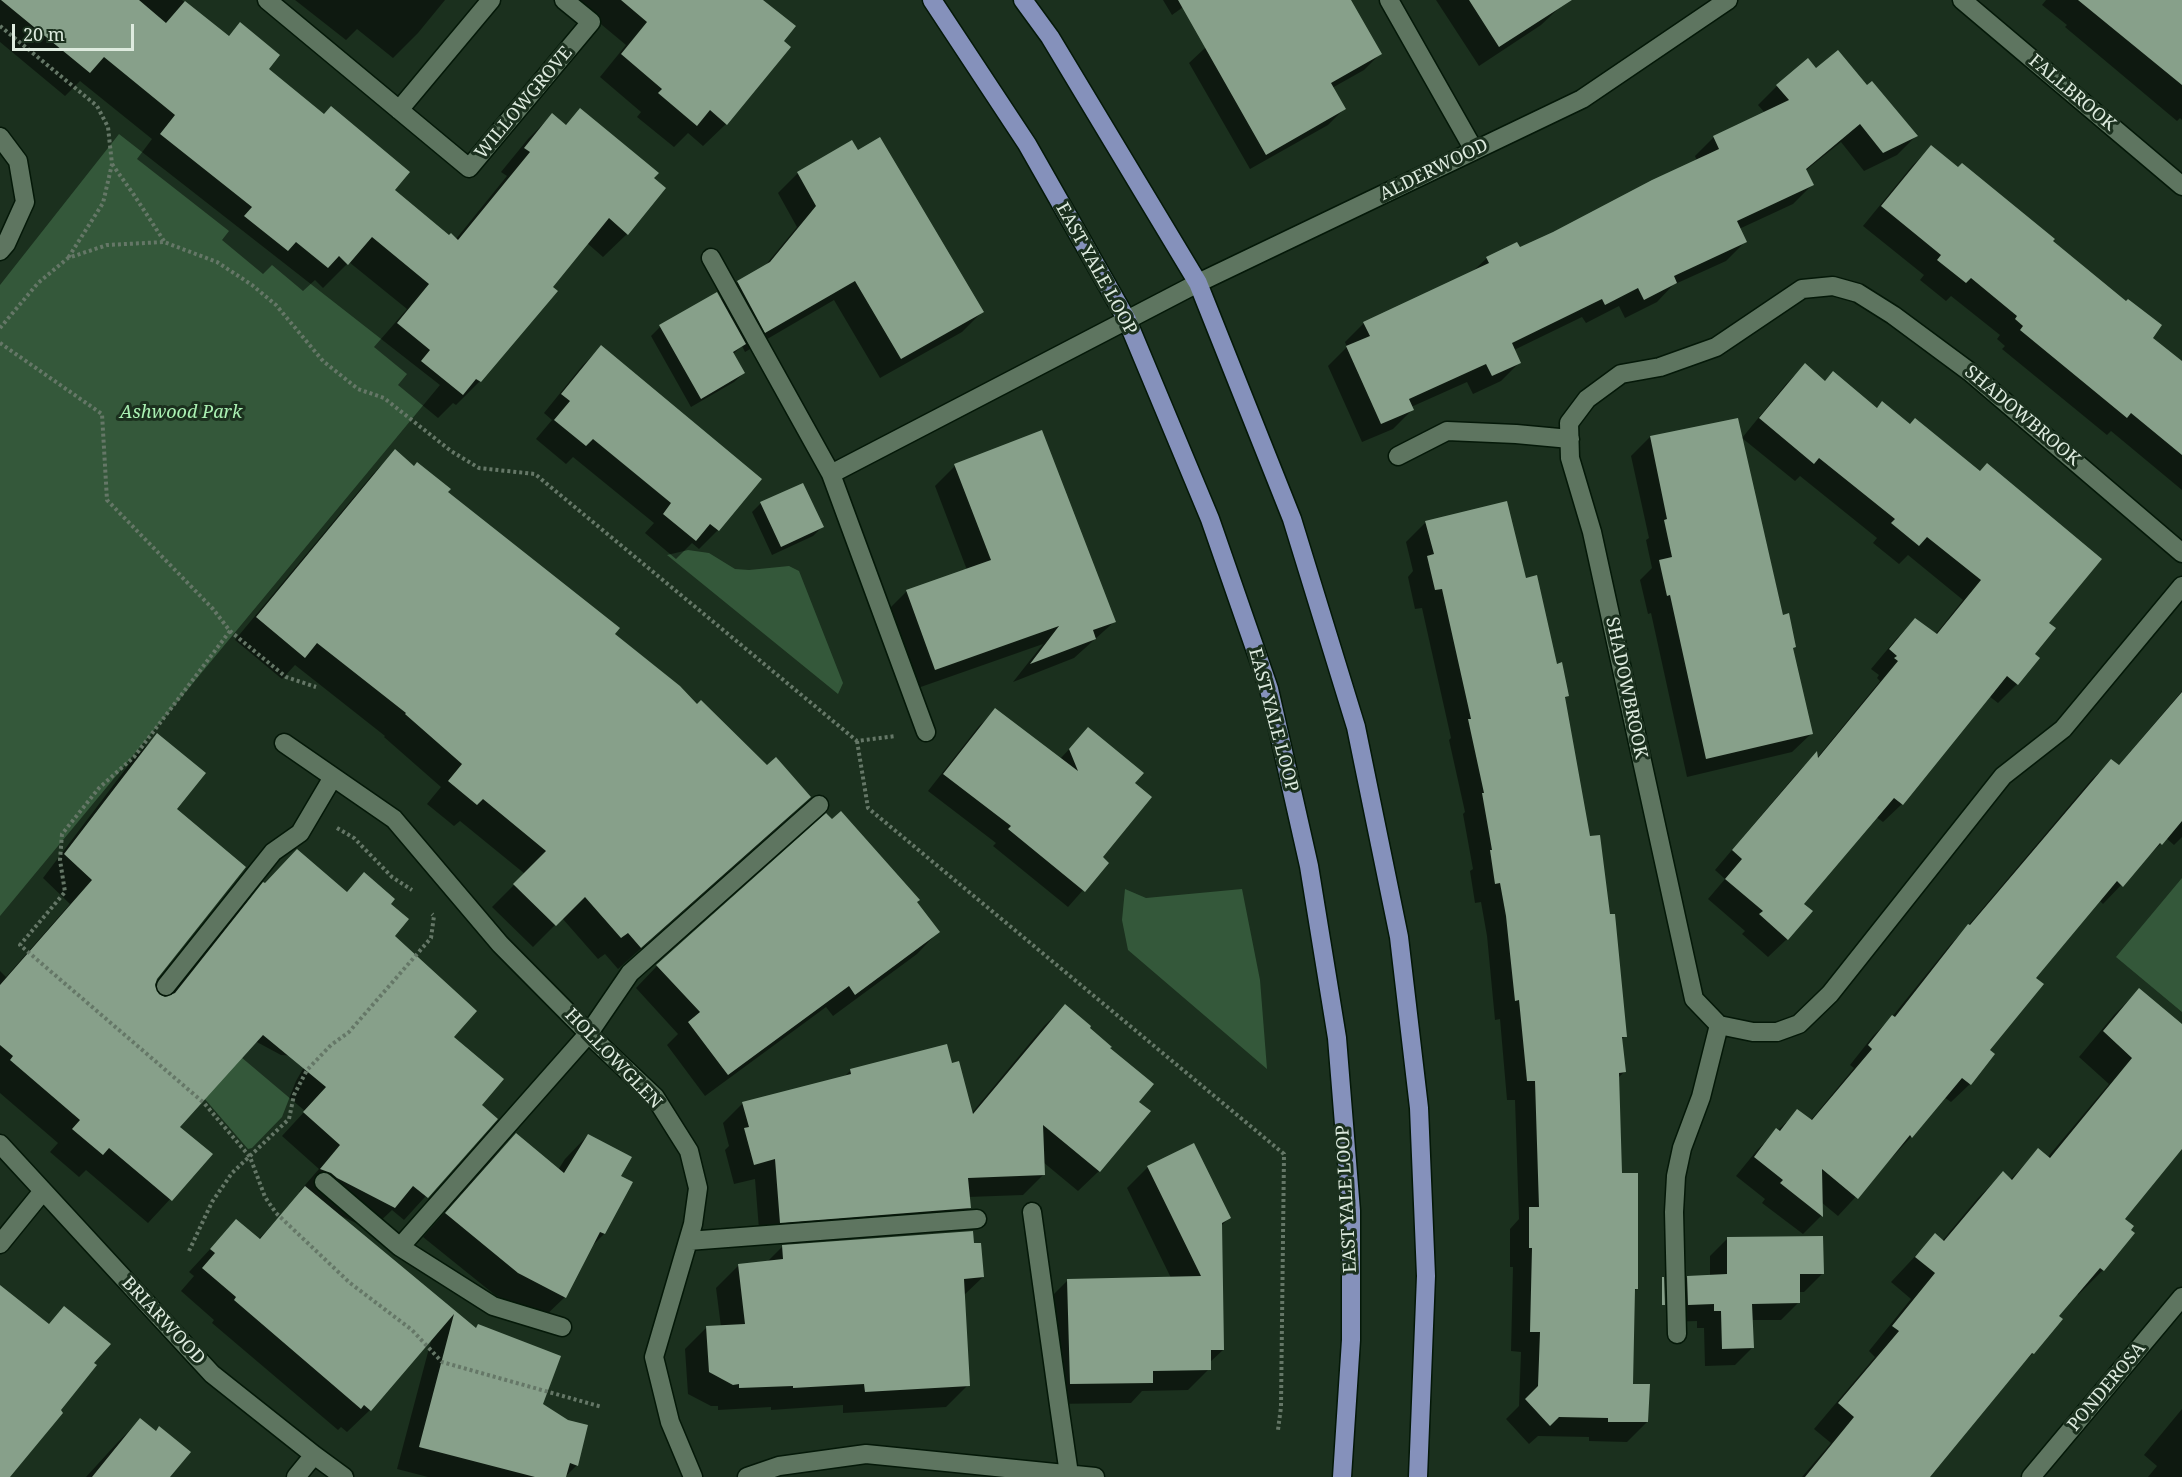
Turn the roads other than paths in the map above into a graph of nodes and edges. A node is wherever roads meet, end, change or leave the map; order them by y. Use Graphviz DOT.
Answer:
graph roads {
  1 [pos="267,0"];
  2 [pos="491,0"];
  3 [pos="564,0"];
  4 [pos="932,0"];
  5 [pos="1023,0"];
  6 [pos="1389,0"];
  7 [pos="1728,0"];
  8 [pos="1962,0"];
  9 [pos="399,110"];
  10 [pos="0,137"];
  11 [pos="1474,150"];
  12 [pos="2182,186"];
  13 [pos="0,251"];
  14 [pos="711,258"];
  15 [pos="1198,283"];
  16 [pos="1127,320"];
  17 [pos="1570,439"];
  18 [pos="1398,456"];
  19 [pos="831,474"];
  20 [pos="2182,553"];
  21 [pos="2182,586"];
  22 [pos="926,732"];
  23 [pos="284,743"];
  24 [pos="333,777"];
  25 [pos="819,805"];
  26 [pos="166,986"];
  27 [pos="1719,1025"];
  28 [pos="589,1033"];
  29 [pos="0,1144"];
  30 [pos="324,1182"];
  31 [pos="43,1191"];
  32 [pos="1032,1212"];
  33 [pos="977,1219"];
  34 [pos="688,1241"];
  35 [pos="0,1244"];
  36 [pos="400,1247"];
  37 [pos="2182,1297"];
  38 [pos="562,1327"];
  39 [pos="1677,1334"];
  40 [pos="314,1455"];
  41 [pos="954,1470"];
  42 [pos="1068,1476"];
  43 [pos="296,1477"];
  44 [pos="345,1477"];
  45 [pos="693,1477"];
  46 [pos="747,1477"];
  47 [pos="1095,1477"];
  48 [pos="1342,1477"];
  49 [pos="1418,1477"];
  50 [pos="2031,1477"];
  1 -- 9 [label="street, WILLOWGROVE"];
  2 -- 9 [label="street"];
  3 -- 9 [label="street, WILLOWGROVE"];
  4 -- 16 [label="main road, EAST YALE LOOP"];
  5 -- 15 [label="main road"];
  6 -- 11 [label="street"];
  7 -- 11 [label="street, ALDERWOOD"];
  8 -- 12 [label="street, FALLBROOK"];
  10 -- 13 [label="street"];
  11 -- 15 [label="street, ALDERWOOD"];
  14 -- 19 [label="street"];
  15 -- 16 [label="street, ALDERWOOD"];
  15 -- 49 [label="main road"];
  16 -- 19 [label="street, ALDERWOOD"];
  16 -- 48 [label="main road, EAST YALE LOOP"];
  17 -- 18 [label="street"];
  17 -- 20 [label="street, SHADOWBROOK"];
  17 -- 27 [label="street, SHADOWBROOK"];
  19 -- 22 [label="street"];
  21 -- 27 [label="street"];
  23 -- 24 [label="street, HOLLOWGLEN"];
  24 -- 26 [label="street"];
  24 -- 28 [label="street, HOLLOWGLEN"];
  25 -- 28 [label="street"];
  27 -- 39 [label="street"];
  28 -- 34 [label="street, HOLLOWGLEN"];
  28 -- 36 [label="street"];
  29 -- 31 [label="street, BRIARWOOD"];
  30 -- 36 [label="street"];
  31 -- 35 [label="street"];
  31 -- 40 [label="street, BRIARWOOD"];
  32 -- 42 [label="street"];
  33 -- 34 [label="street"];
  34 -- 45 [label="street, HOLLOWGLEN"];
  36 -- 38 [label="street"];
  37 -- 50 [label="street, PONDEROSA"];
  40 -- 43 [label="street"];
  40 -- 44 [label="street, BRIARWOOD"];
  41 -- 42 [label="street"];
  41 -- 46 [label="street"];
  42 -- 47 [label="street"];
}
